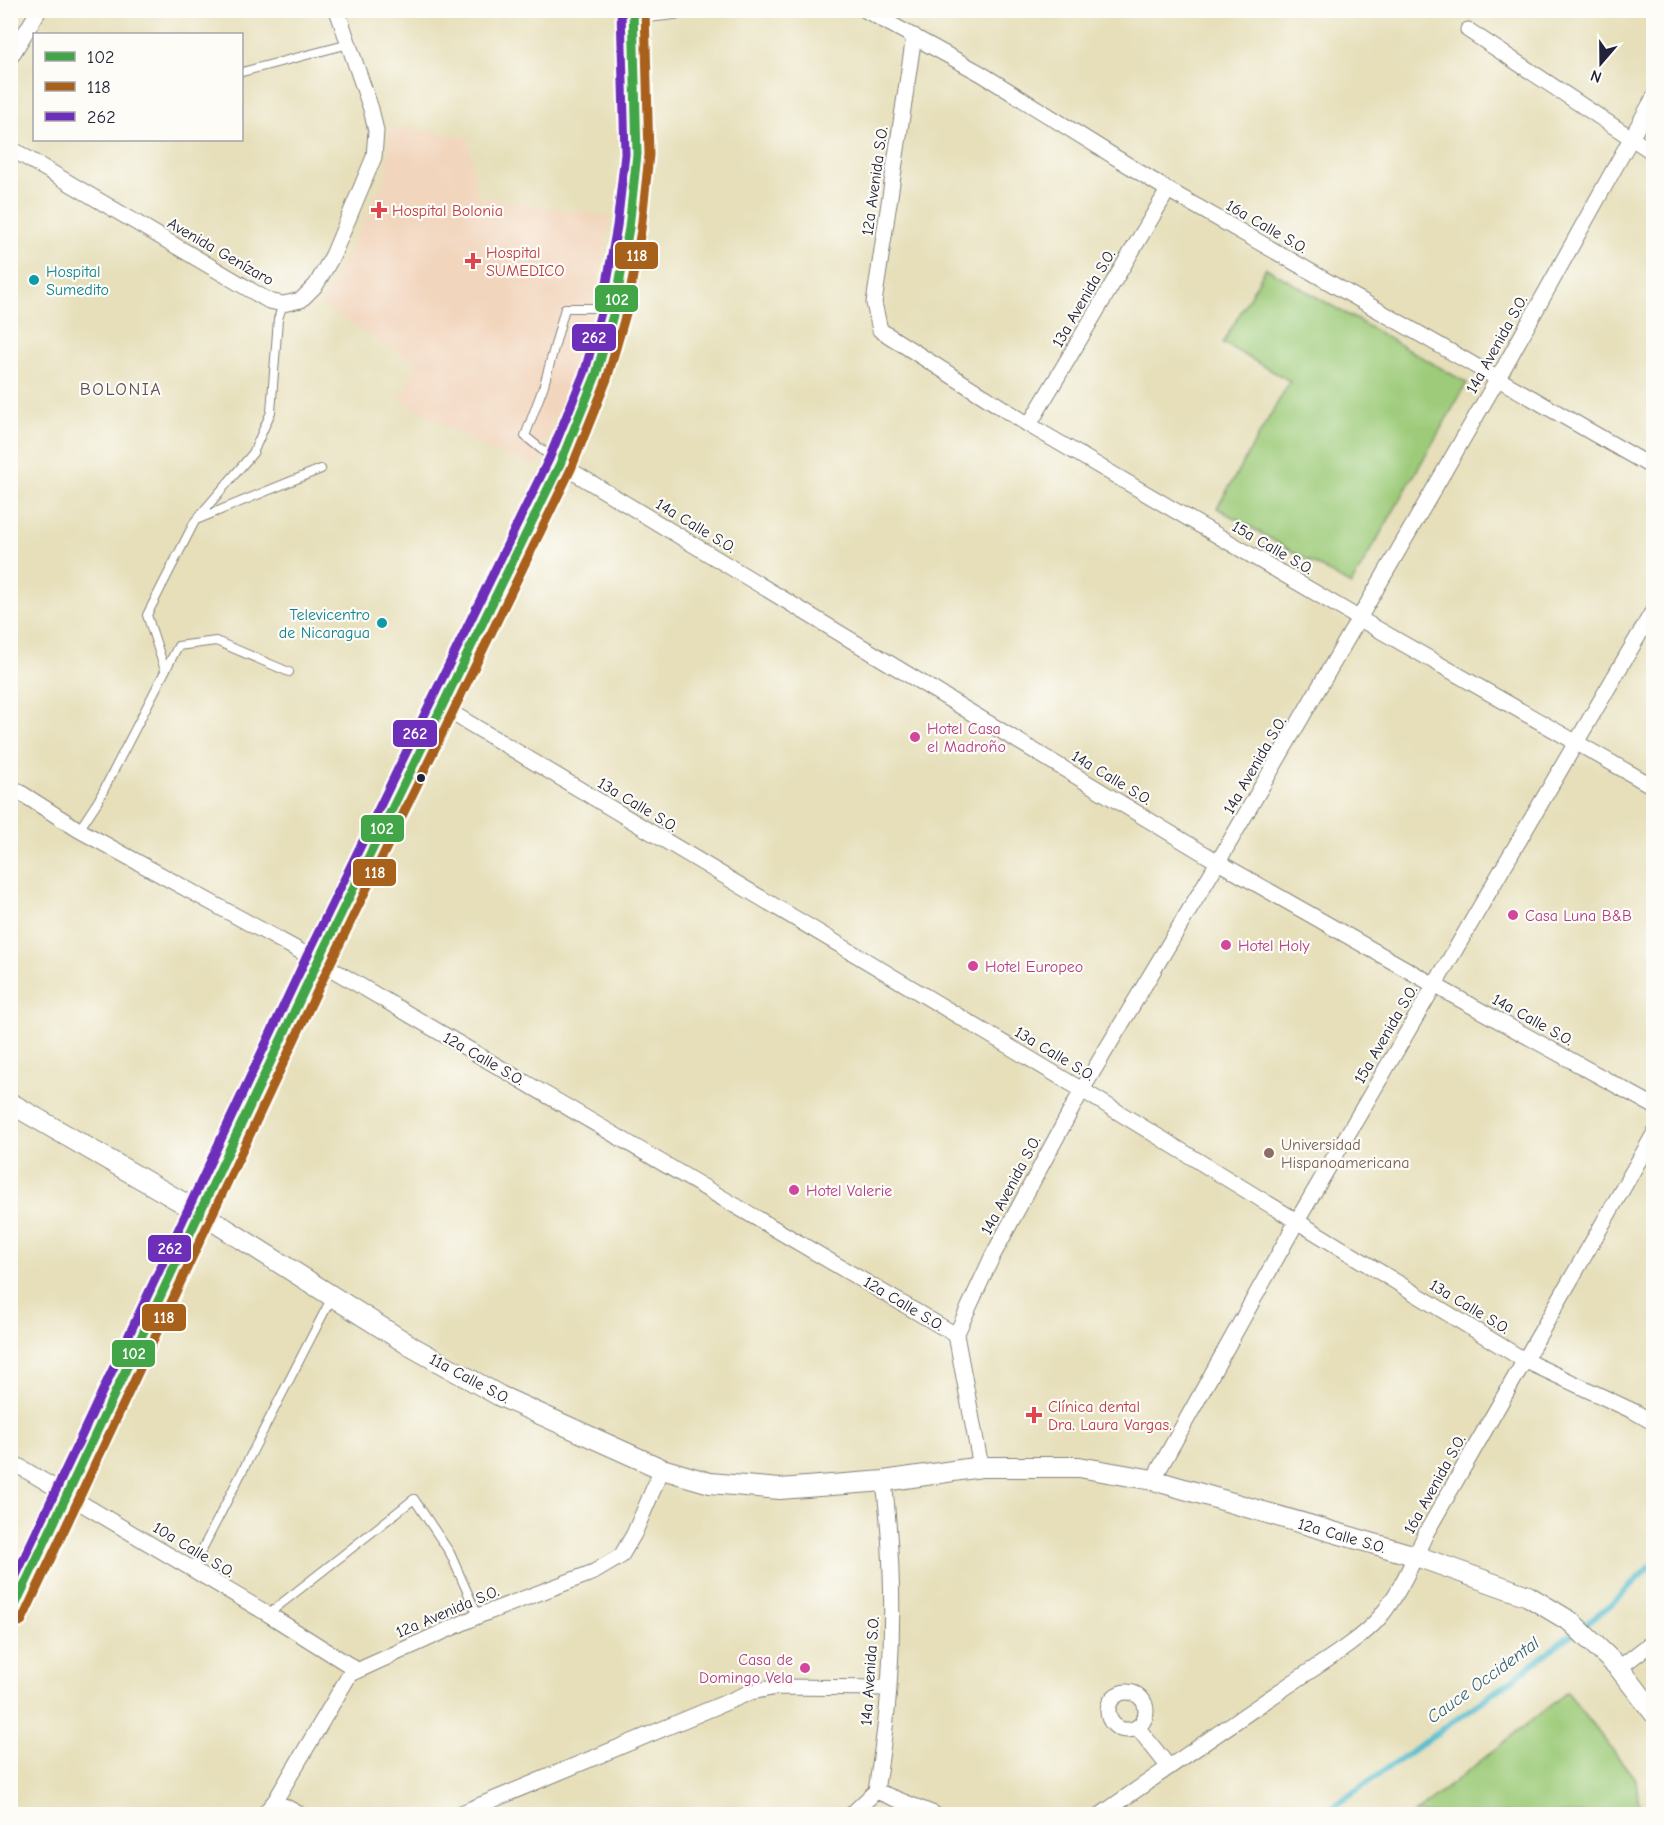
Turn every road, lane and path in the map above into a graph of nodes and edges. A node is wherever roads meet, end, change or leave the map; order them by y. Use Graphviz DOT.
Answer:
graph roads {
  1 [pos="39,10"];
  2 [pos="337,10"];
  3 [pos="687,10"];
  4 [pos="865,10"];
  5 [pos="633,13"];
  6 [pos="1468,30"];
  7 [pos="914,36"];
  8 [pos="348,44"];
  9 [pos="10,58"];
  10 [pos="243,72"];
  11 [pos="1653,97"];
  12 [pos="1630,139"];
  13 [pos="10,148"];
  14 [pos="1653,153"];
  15 [pos="1168,190"];
  16 [pos="283,304"];
  17 [pos="615,308"];
  18 [pos="880,330"];
  19 [pos="1497,380"];
  20 [pos="1029,425"];
  21 [pos="560,464"];
  22 [pos="1653,468"];
  23 [pos="321,469"];
  24 [pos="195,521"];
  25 [pos="1653,609"];
  26 [pos="1360,619"];
  27 [pos="165,670"];
  28 [pos="289,672"];
  29 [pos="442,707"];
  30 [pos="1575,741"];
  31 [pos="10,786"];
  32 [pos="1653,787"];
  33 [pos="79,830"];
  34 [pos="1218,862"];
  35 [pos="318,961"];
  36 [pos="1434,985"];
  37 [pos="1082,1090"];
  38 [pos="10,1103"];
  39 [pos="1653,1106"];
  40 [pos="1653,1134"];
  41 [pos="200,1212"];
  42 [pos="1297,1221"];
  43 [pos="333,1295"];
  44 [pos="956,1335"];
  45 [pos="1524,1360"];
  46 [pos="1653,1423"];
  47 [pos="10,1461"];
  48 [pos="981,1467"];
  49 [pos="662,1469"];
  50 [pos="1153,1480"];
  51 [pos="884,1481"];
  52 [pos="67,1495"];
  53 [pos="1416,1556"];
  54 [pos="192,1569"];
  55 [pos="268,1614"];
  56 [pos="478,1616"];
  57 [pos="10,1617"];
  58 [pos="1653,1641"];
  59 [pos="1619,1668"];
  60 [pos="357,1670"];
  61 [pos="889,1688"];
  62 [pos="1653,1713"];
  63 [pos="1137,1727"];
  64 [pos="1168,1766"];
  65 [pos="876,1791"];
  66 [pos="275,1801"];
  67 [pos="264,1815"];
  68 [pos="299,1815"];
  69 [pos="459,1815"];
  70 [pos="852,1815"];
  71 [pos="934,1815"];
  72 [pos="1102,1815"];
  1 -- 9 [label="street"];
  2 -- 8 [label="street, Avenida Genízaro"];
  3 -- 5 [label="street"];
  4 -- 7 [label="street, 16a Calle S.O."];
  5 -- 17 [label="main road"];
  6 -- 12 [label="street"];
  7 -- 15 [label="street, 16a Calle S.O."];
  7 -- 18 [label="street, 12a Avenida S.O."];
  8 -- 10 [label="lane"];
  8 -- 16 [label="street, Avenida Genízaro"];
  11 -- 12 [label="street, 14a Avenida S.O."];
  12 -- 14 [label="street"];
  12 -- 19 [label="street, 14a Avenida S.O."];
  13 -- 16 [label="street, Avenida Genízaro"];
  15 -- 19 [label="street, 16a Calle S.O."];
  15 -- 20 [label="street, 13a Avenida S.O."];
  16 -- 24 [label="lane"];
  17 -- 21 [label="main road"];
  17 -- 21 [label="lane"];
  18 -- 20 [label="street, 15a Calle S.O."];
  19 -- 22 [label="street, 16a Calle S.O."];
  19 -- 26 [label="street, 14a Avenida S.O."];
  20 -- 26 [label="street, 15a Calle S.O."];
  21 -- 29 [label="main road"];
  21 -- 34 [label="street, 14a Calle S.O."];
  23 -- 24 [label="lane"];
  24 -- 27 [label="lane"];
  25 -- 30 [label="street, 15a Avenida S.O."];
  26 -- 30 [label="street, 15a Calle S.O."];
  26 -- 34 [label="street, 14a Avenida S.O."];
  27 -- 28 [label="lane"];
  27 -- 33 [label="lane"];
  29 -- 35 [label="main road"];
  29 -- 37 [label="street, 13a Calle S.O."];
  30 -- 32 [label="street, 15a Calle S.O."];
  30 -- 36 [label="street, 15a Avenida S.O."];
  31 -- 33 [label="street, 12a Calle S.O."];
  33 -- 35 [label="street, 12a Calle S.O."];
  34 -- 36 [label="street, 14a Calle S.O."];
  34 -- 37 [label="street, 14a Avenida S.O."];
  35 -- 41 [label="main road"];
  35 -- 44 [label="street, 12a Calle S.O."];
  36 -- 39 [label="street, 14a Calle S.O."];
  36 -- 42 [label="street, 15a Avenida S.O."];
  37 -- 42 [label="street, 13a Calle S.O."];
  37 -- 44 [label="street, 14a Avenida S.O."];
  38 -- 41 [label="street, 11a Calle S.O."];
  40 -- 45 [label="street, 16a Avenida S.O."];
  41 -- 43 [label="street, 11a Calle S.O."];
  41 -- 52 [label="main road"];
  42 -- 45 [label="street, 13a Calle S.O."];
  42 -- 50 [label="street, 15a Avenida S.O."];
  43 -- 49 [label="street, 11a Calle S.O."];
  43 -- 54 [label="lane"];
  44 -- 48 [label="street"];
  45 -- 46 [label="street, 13a Calle S.O."];
  45 -- 53 [label="street, 16a Avenida S.O."];
  47 -- 52 [label="street, 10a Calle S.O."];
  48 -- 50 [label="street, 12a Calle S.O."];
  48 -- 51 [label="street, 11a Calle S.O."];
  49 -- 51 [label="street, 11a Calle S.O."];
  49 -- 56 [label="street, 12a Avenida S.O."];
  50 -- 53 [label="street, 12a Calle S.O."];
  51 -- 61 [label="street, 14a Avenida S.O."];
  52 -- 54 [label="street, 10a Calle S.O."];
  52 -- 57 [label="main road"];
  53 -- 59 [label="street, 12a Calle S.O."];
  53 -- 64 [label="street, 16a Avenida S.O."];
  54 -- 55 [label="street, 10a Calle S.O."];
  55 -- 56 [label="lane"];
  55 -- 60 [label="street, 10a Calle S.O."];
  56 -- 60 [label="street, 12a Avenida S.O."];
  58 -- 59 [label="street"];
  59 -- 62 [label="street, 12a Calle S.O."];
  60 -- 66 [label="street, 12a Avenida S.O."];
  61 -- 65 [label="street, 14a Avenida S.O."];
  61 -- 69 [label="street"];
  63 -- 64 [label="street"];
  64 -- 72 [label="street, 16a Avenida S.O."];
  65 -- 70 [label="street"];
  65 -- 71 [label="street"];
  66 -- 67 [label="street, 12a Avenida S.O."];
  66 -- 68 [label="street"];
}
